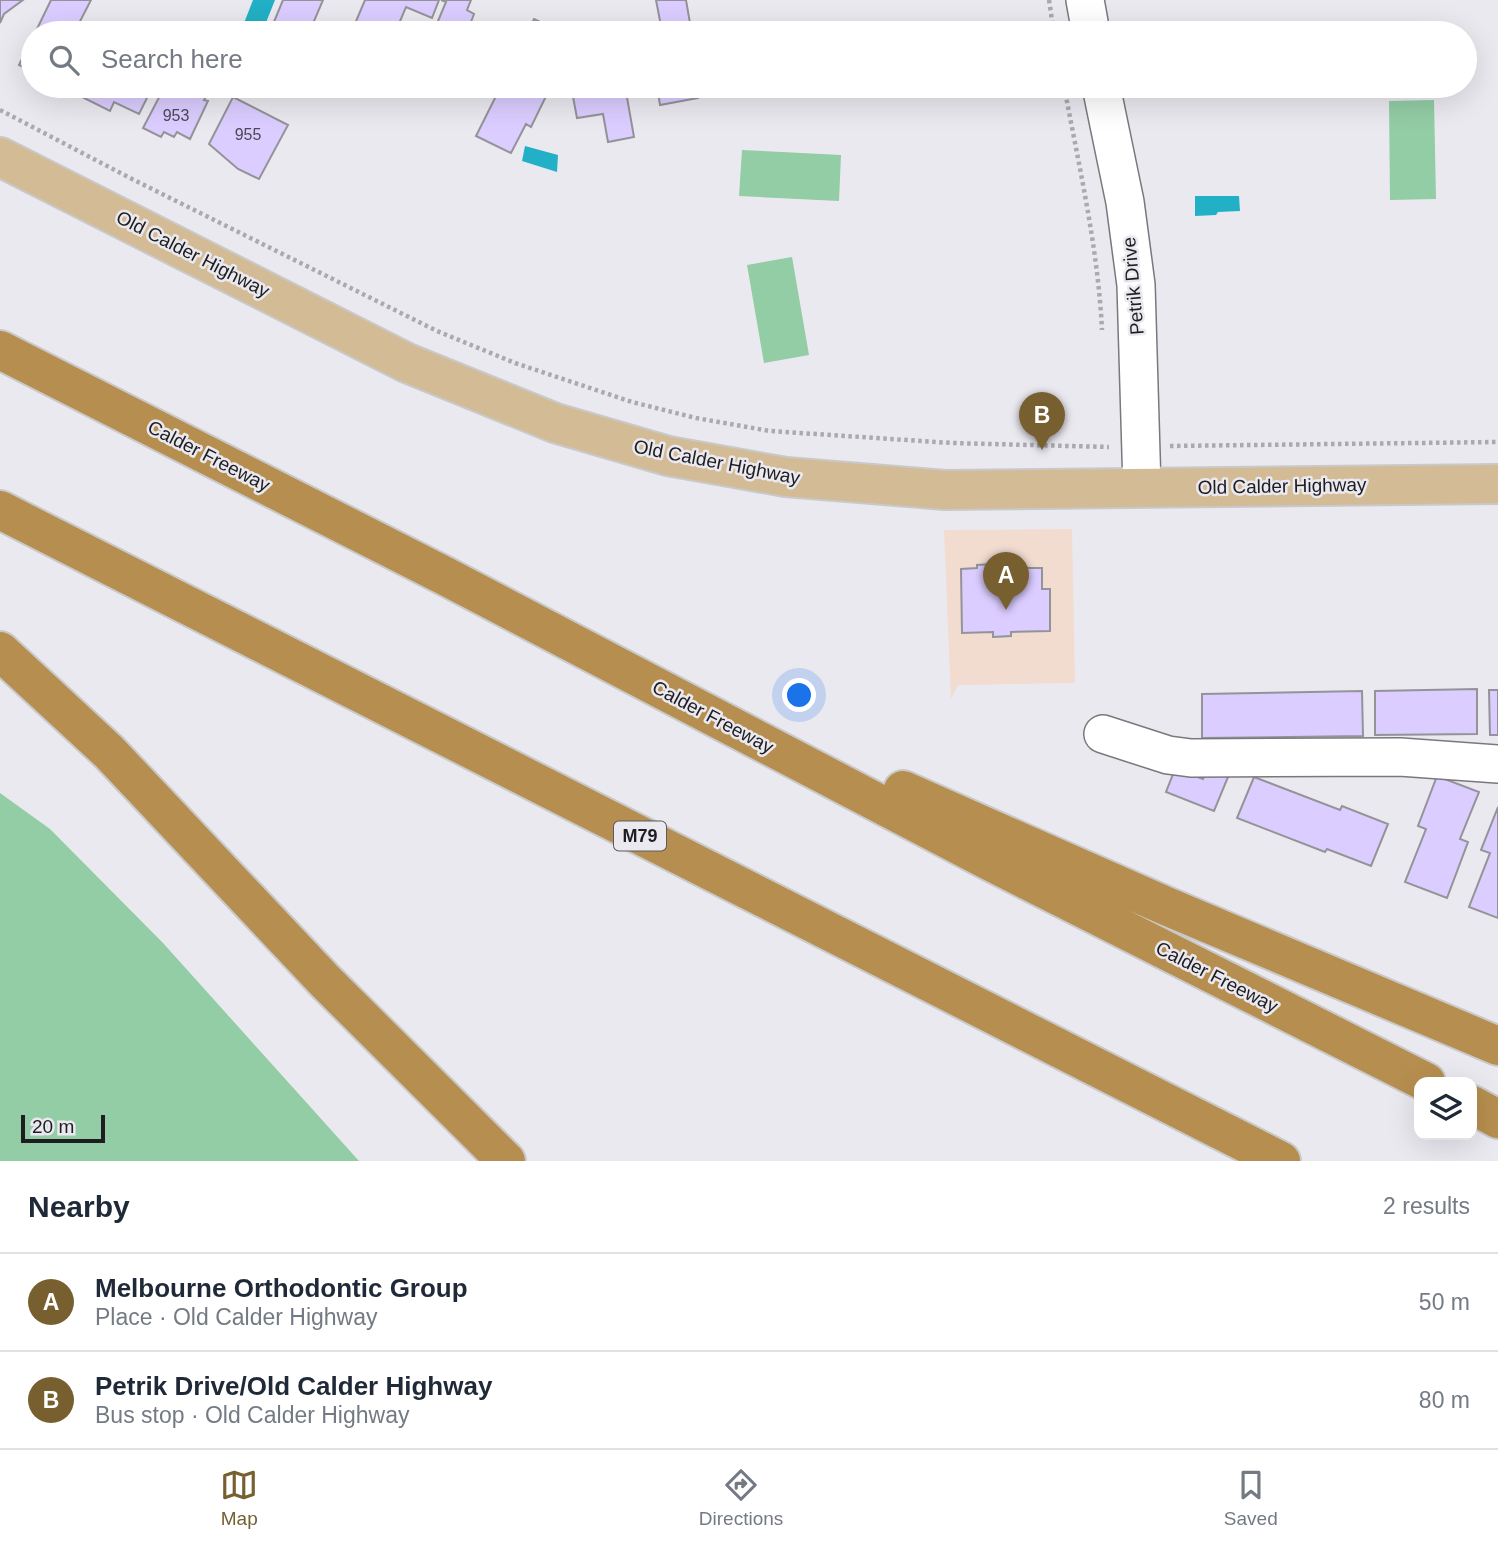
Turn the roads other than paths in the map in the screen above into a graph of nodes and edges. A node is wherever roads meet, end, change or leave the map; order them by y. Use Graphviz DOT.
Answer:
graph roads {
  1 [pos="1085,0"];
  2 [pos="1089,21"];
  3 [pos="1103,98"];
  4 [pos="0,157"];
  5 [pos="0,350"];
  6 [pos="1498,484"];
  7 [pos="1142,488"];
  8 [pos="0,510"];
  9 [pos="445,576"];
  10 [pos="0,652"];
  11 [pos="1102,734"];
  12 [pos="1498,764"];
  13 [pos="1498,1046"];
  14 [pos="1416,1077"];
  15 [pos="1477,1108"];
  16 [pos="1498,1119"];
  17 [pos="506,1161"];
  18 [pos="1280,1161"];
  1 -- 2 [label="street"];
  3 -- 7 [label="street, Petrik Drive"];
  4 -- 7 [label="main road, Old Calder Highway"];
  5 -- 9 [label="highway, Calder Freeway"];
  6 -- 7 [label="main road, Old Calder Highway"];
  8 -- 18 [label="highway, M79"];
  9 -- 13 [label="highway"];
  9 -- 14 [label="highway, Calder Freeway"];
  10 -- 17 [label="highway"];
  11 -- 12 [label="street"];
  15 -- 16 [label="highway"];
}
